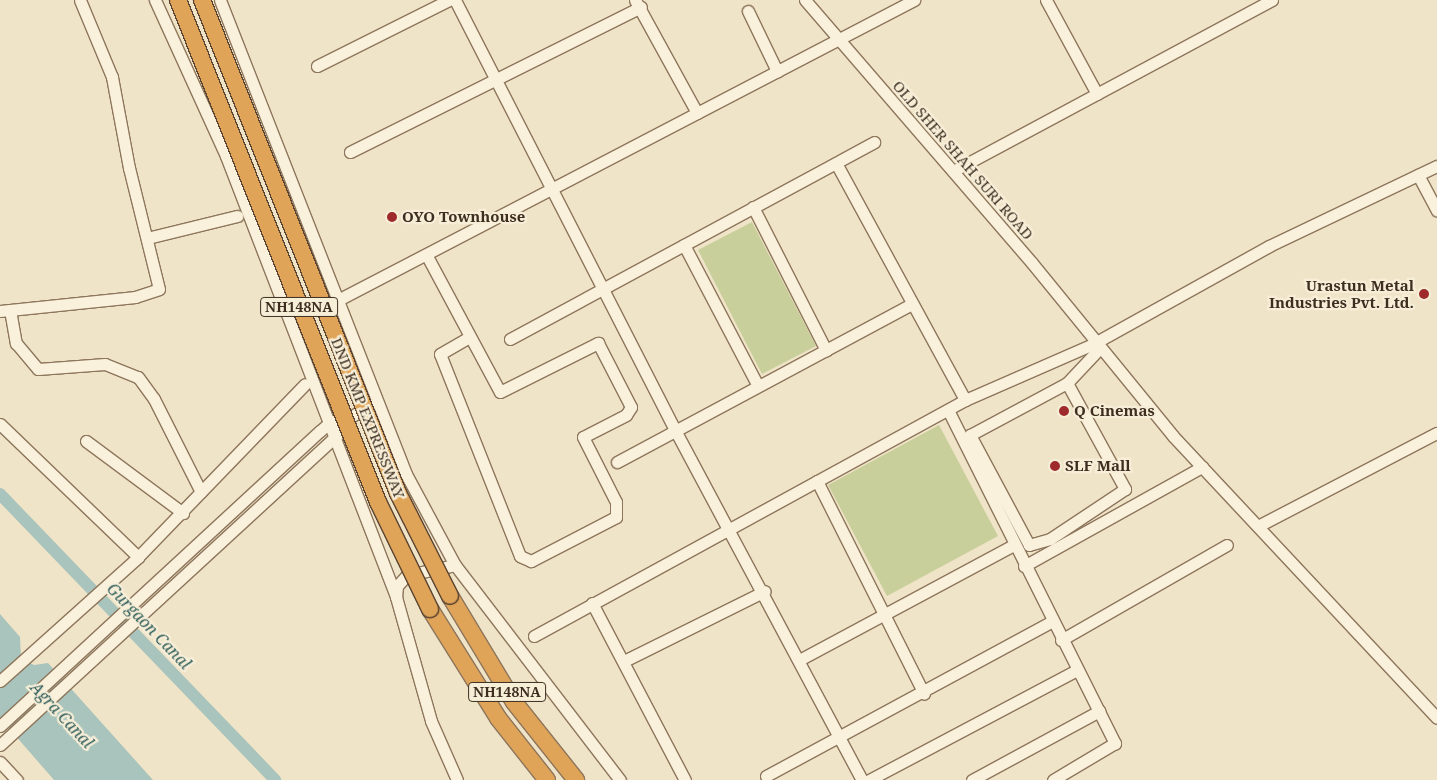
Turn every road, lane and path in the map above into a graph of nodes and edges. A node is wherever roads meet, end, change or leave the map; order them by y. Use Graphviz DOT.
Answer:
graph roads {
  1 [pos="80,0"];
  2 [pos="155,0"];
  3 [pos="178,0"];
  4 [pos="202,0"];
  5 [pos="220,0"];
  6 [pos="449,0"];
  7 [pos="455,0"];
  8 [pos="805,0"];
  9 [pos="914,0"];
  10 [pos="1046,0"];
  11 [pos="1272,0"];
  12 [pos="638,4"];
  13 [pos="748,11"];
  14 [pos="839,39"];
  15 [pos="316,66"];
  16 [pos="778,71"];
  17 [pos="496,79"];
  18 [pos="1098,94"];
  19 [pos="697,113"];
  20 [pos="874,142"];
  21 [pos="350,152"];
  22 [pos="836,163"];
  23 [pos="1437,166"];
  24 [pos="953,171"];
  25 [pos="1418,175"];
  26 [pos="552,189"];
  27 [pos="753,207"];
  28 [pos="1437,210"];
  29 [pos="236,216"];
  30 [pos="147,238"];
  31 [pos="684,245"];
  32 [pos="427,256"];
  33 [pos="603,288"];
  34 [pos="336,301"];
  35 [pos="912,304"];
  36 [pos="5,310"];
  37 [pos="470,337"];
  38 [pos="510,339"];
  39 [pos="1096,347"];
  40 [pos="826,350"];
  41 [pos="1067,383"];
  42 [pos="305,384"];
  43 [pos="758,386"];
  44 [pos="376,400"];
  45 [pos="965,400"];
  46 [pos="948,410"];
  47 [pos="0,424"];
  48 [pos="336,427"];
  49 [pos="676,430"];
  50 [pos="1437,433"];
  51 [pos="86,441"];
  52 [pos="617,462"];
  53 [pos="1202,467"];
  54 [pos="817,481"];
  55 [pos="201,492"];
  56 [pos="183,512"];
  57 [pos="1258,526"];
  58 [pos="730,528"];
  59 [pos="1014,545"];
  60 [pos="1227,545"];
  61 [pos="138,557"];
  62 [pos="455,565"];
  63 [pos="1024,566"];
  64 [pos="764,591"];
  65 [pos="396,596"];
  66 [pos="592,603"];
  67 [pos="883,615"];
  68 [pos="1051,622"];
  69 [pos="534,636"];
  70 [pos="1061,640"];
  71 [pos="801,659"];
  72 [pos="624,661"];
  73 [pos="1076,670"];
  74 [pos="0,682"];
  75 [pos="924,694"];
  76 [pos="1099,711"];
  77 [pos="1437,718"];
  78 [pos="0,726"];
  79 [pos="839,738"];
  80 [pos="3,742"];
  81 [pos="0,762"];
  82 [pos="766,776"];
  83 [pos="17,780"];
  84 [pos="456,780"];
  85 [pos="547,780"];
  86 [pos="576,780"];
  87 [pos="620,780"];
  88 [pos="685,780"];
  89 [pos="862,780"];
  90 [pos="868,780"];
  91 [pos="972,780"];
  92 [pos="1053,780"];
  1 -- 30 [label="street"];
  2 -- 48 [label="street"];
  3 -- 85 [label="highway, DND KMP EXPRESSWAY / NH148NA, bridge"];
  4 -- 86 [label="highway, DND KMP EXPRESSWAY / NH148NA, bridge"];
  5 -- 34 [label="street"];
  6 -- 15 [label="street"];
  7 -- 17 [label="street"];
  8 -- 14 [label="street, OLD SHER SHAH SURI ROAD"];
  9 -- 14 [label="street"];
  10 -- 18 [label="street"];
  11 -- 18 [label="street"];
  12 -- 17 [label="street"];
  12 -- 19 [label="street"];
  13 -- 16 [label="street"];
  14 -- 16 [label="street"];
  14 -- 24 [label="street, OLD SHER SHAH SURI ROAD"];
  16 -- 19 [label="street"];
  17 -- 21 [label="street"];
  17 -- 26 [label="street"];
  18 -- 24 [label="street"];
  19 -- 26 [label="street"];
  20 -- 22 [label="street"];
  22 -- 27 [label="street"];
  22 -- 35 [label="street"];
  23 -- 25 [label="street"];
  24 -- 39 [label="street, OLD SHER SHAH SURI ROAD"];
  25 -- 28 [label="street"];
  25 -- 39 [label="street"];
  26 -- 32 [label="street"];
  26 -- 33 [label="street"];
  27 -- 31 [label="street"];
  27 -- 40 [label="street"];
  29 -- 30 [label="street"];
  30 -- 36 [label="street"];
  31 -- 33 [label="street"];
  31 -- 43 [label="street"];
  32 -- 34 [label="street"];
  32 -- 37 [label="street"];
  33 -- 38 [label="street"];
  33 -- 49 [label="street"];
  34 -- 44 [label="street"];
  35 -- 40 [label="street"];
  35 -- 45 [label="street"];
  36 -- 55 [label="street"];
  37 -- 37 [label="street"];
  39 -- 41 [label="street"];
  39 -- 45 [label="street"];
  39 -- 53 [label="street, OLD SHER SHAH SURI ROAD"];
  40 -- 43 [label="street"];
  41 -- 41 [label="street"];
  42 -- 55 [label="street"];
  43 -- 49 [label="street"];
  44 -- 48 [label="street"];
  44 -- 62 [label="street"];
  45 -- 46 [label="street"];
  46 -- 54 [label="street"];
  46 -- 59 [label="street"];
  47 -- 61 [label="street"];
  48 -- 65 [label="street"];
  48 -- 78 [label="street"];
  48 -- 80 [label="street"];
  49 -- 52 [label="street"];
  49 -- 58 [label="street"];
  50 -- 57 [label="street"];
  51 -- 56 [label="street"];
  53 -- 57 [label="street, OLD SHER SHAH SURI ROAD"];
  53 -- 63 [label="street"];
  54 -- 58 [label="street"];
  54 -- 67 [label="street"];
  55 -- 56 [label="street"];
  56 -- 61 [label="street"];
  57 -- 77 [label="street, OLD SHER SHAH SURI ROAD"];
  58 -- 64 [label="street"];
  58 -- 66 [label="street"];
  59 -- 63 [label="street"];
  59 -- 67 [label="street"];
  60 -- 70 [label="street"];
  61 -- 74 [label="street"];
  62 -- 65 [label="street"];
  62 -- 87 [label="street"];
  63 -- 68 [label="street"];
  64 -- 71 [label="street"];
  64 -- 72 [label="street"];
  65 -- 84 [label="street"];
  66 -- 69 [label="street"];
  66 -- 72 [label="street"];
  67 -- 71 [label="street"];
  67 -- 75 [label="street"];
  68 -- 70 [label="street"];
  68 -- 75 [label="street"];
  70 -- 73 [label="street"];
  71 -- 79 [label="street"];
  72 -- 88 [label="street"];
  73 -- 76 [label="street"];
  73 -- 90 [label="street"];
  75 -- 79 [label="street"];
  76 -- 91 [label="street"];
  76 -- 92 [label="street"];
  79 -- 82 [label="street"];
  79 -- 89 [label="street"];
  81 -- 83 [label="street"];
}
